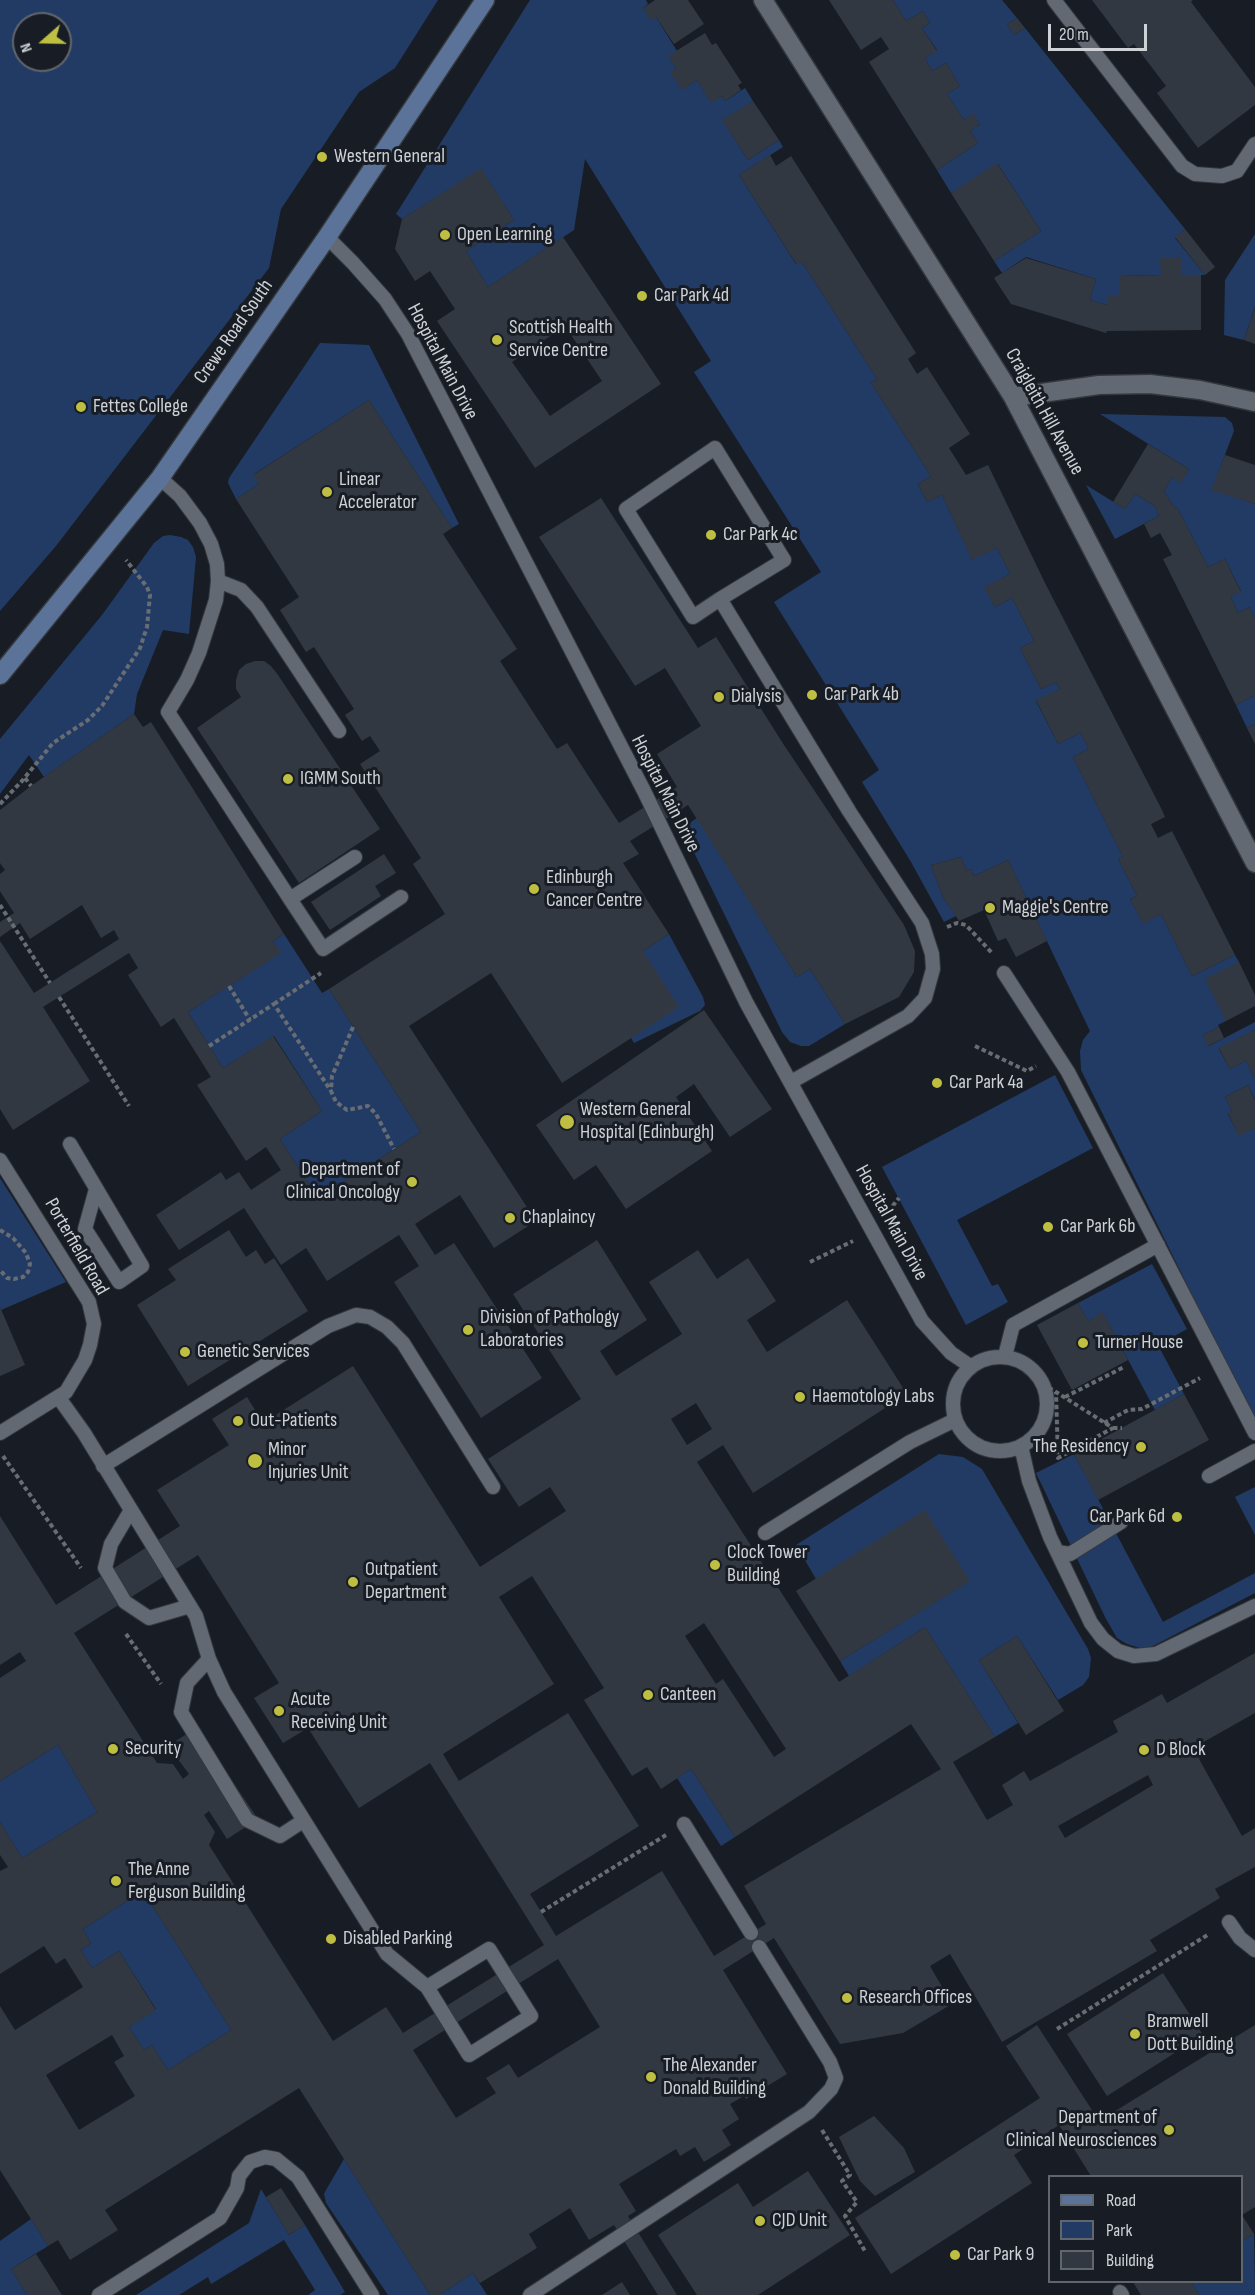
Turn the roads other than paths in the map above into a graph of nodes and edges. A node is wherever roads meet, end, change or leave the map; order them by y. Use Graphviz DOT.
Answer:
graph roads {
  1 [pos="484,0"];
  2 [pos="763,0"];
  3 [pos="1054,0"];
  4 [pos="1255,144"];
  5 [pos="327,237"];
  6 [pos="1013,397"];
  7 [pos="1255,402"];
  8 [pos="160,478"];
  9 [pos="218,581"];
  10 [pos="720,599"];
  11 [pos="0,675"];
  12 [pos="339,731"];
  13 [pos="355,856"];
  14 [pos="1255,863"];
  15 [pos="401,897"];
  16 [pos="290,899"];
  17 [pos="1004,973"];
  18 [pos="791,1082"];
  19 [pos="70,1144"];
  20 [pos="0,1160"];
  21 [pos="96,1189"];
  22 [pos="1158,1245"];
  23 [pos="1005,1356"];
  24 [pos="970,1366"];
  25 [pos="59,1398"];
  26 [pos="955,1420"];
  27 [pos="0,1433"];
  28 [pos="1255,1433"];
  29 [pos="1021,1446"];
  30 [pos="1255,1451"];
  31 [pos="104,1466"];
  32 [pos="1209,1476"];
  33 [pos="493,1487"];
  34 [pos="131,1510"];
  35 [pos="1121,1522"];
  36 [pos="765,1533"];
  37 [pos="1057,1552"];
  38 [pos="190,1606"];
  39 [pos="1255,1606"];
  40 [pos="209,1659"];
  41 [pos="303,1821"];
  42 [pos="684,1824"];
  43 [pos="1229,1922"];
  44 [pos="751,1933"];
  45 [pos="759,1947"];
  46 [pos="1255,1950"];
  47 [pos="427,1987"];
  48 [pos="99,2295"];
  49 [pos="372,2295"];
  50 [pos="530,2295"];
  1 -- 5 [label="street, Crewe Road South"];
  2 -- 6 [label="street, Craigleith Hill Avenue"];
  3 -- 4 [label="lane"];
  5 -- 8 [label="street, Crewe Road South"];
  5 -- 18 [label="lane, Hospital Main Drive"];
  6 -- 7 [label="street"];
  6 -- 14 [label="street, Craigleith Hill Avenue"];
  8 -- 9 [label="lane"];
  8 -- 11 [label="street, Crewe Road South"];
  9 -- 12 [label="lane"];
  9 -- 16 [label="lane"];
  10 -- 10 [label="lane"];
  10 -- 18 [label="lane"];
  13 -- 16 [label="lane"];
  15 -- 16 [label="lane"];
  17 -- 22 [label="lane"];
  18 -- 24 [label="lane, Hospital Main Drive"];
  19 -- 21 [label="lane"];
  20 -- 25 [label="lane, Porterfield Road"];
  21 -- 21 [label="lane"];
  22 -- 23 [label="lane"];
  22 -- 28 [label="lane"];
  23 -- 24 [label="lane"];
  23 -- 29 [label="lane"];
  24 -- 26 [label="lane"];
  25 -- 27 [label="lane"];
  25 -- 31 [label="lane"];
  26 -- 29 [label="lane"];
  26 -- 36 [label="lane"];
  29 -- 37 [label="lane"];
  30 -- 32 [label="lane"];
  31 -- 33 [label="lane"];
  31 -- 34 [label="lane"];
  34 -- 38 [label="lane"];
  34 -- 38 [label="lane"];
  35 -- 37 [label="lane"];
  37 -- 39 [label="lane"];
  38 -- 40 [label="lane"];
  40 -- 41 [label="lane"];
  40 -- 41 [label="lane"];
  41 -- 47 [label="lane"];
  42 -- 44 [label="lane"];
  43 -- 46 [label="lane"];
  45 -- 50 [label="lane"];
  47 -- 47 [label="lane"];
  48 -- 49 [label="lane"];
}
